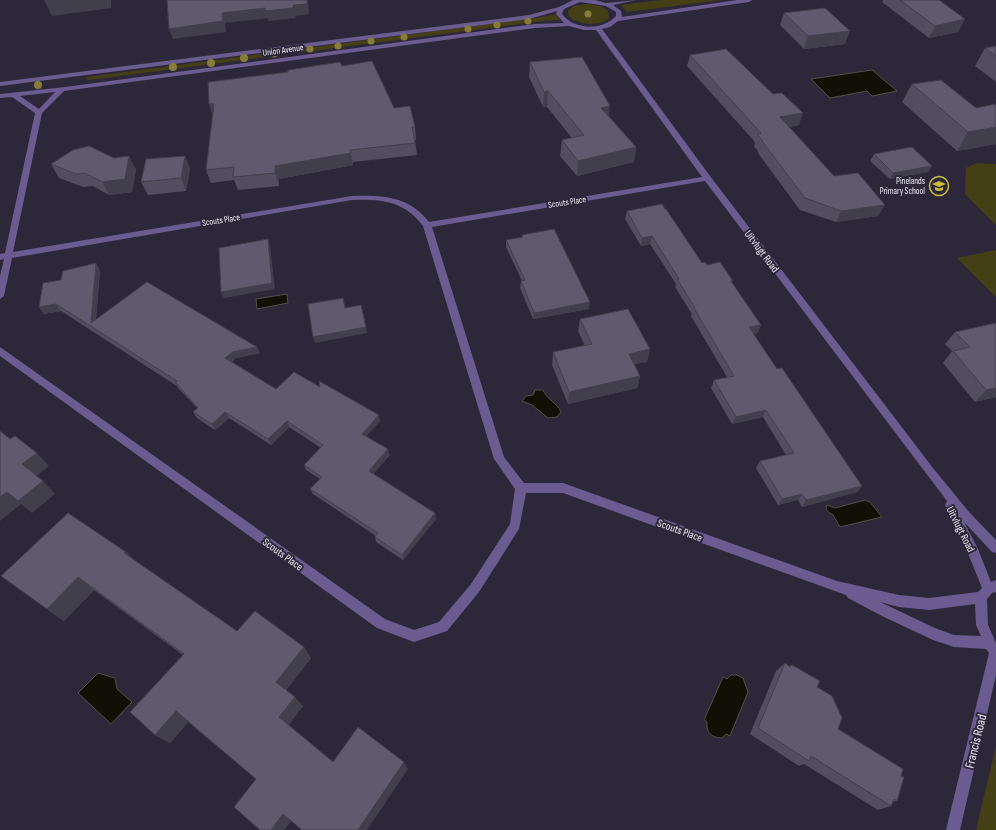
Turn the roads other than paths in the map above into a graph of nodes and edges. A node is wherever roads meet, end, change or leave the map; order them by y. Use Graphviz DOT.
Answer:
graph roads {
  1 [pos="580,0"];
  2 [pos="634,0"];
  3 [pos="749,0"];
  4 [pos="607,4"];
  5 [pos="560,8"];
  6 [pos="618,19"];
  7 [pos="568,24"];
  8 [pos="598,28"];
  9 [pos="69,75"];
  10 [pos="16,82"];
  11 [pos="0,84"];
  12 [pos="63,89"];
  13 [pos="13,94"];
  14 [pos="0,96"];
  15 [pos="39,112"];
  16 [pos="707,178"];
  17 [pos="427,225"];
  18 [pos="4,256"];
  19 [pos="0,296"];
  20 [pos="0,351"];
  21 [pos="929,471"];
  22 [pos="521,488"];
  23 [pos="996,548"];
  24 [pos="837,587"];
  25 [pos="988,591"];
  26 [pos="993,649"];
  27 [pos="953,830"];
  1 -- 4 [label="street"];
  1 -- 5 [label="street, Union Avenue"];
  2 -- 4 [label="street"];
  3 -- 6 [label="street"];
  4 -- 6 [label="street"];
  5 -- 7 [label="street"];
  5 -- 9 [label="street, Union Avenue"];
  6 -- 8 [label="street"];
  7 -- 8 [label="street, Union Avenue"];
  7 -- 12 [label="street, Union Avenue"];
  8 -- 16 [label="street, Uitvlugt Road"];
  9 -- 10 [label="street, Union Avenue"];
  9 -- 12 [label="street"];
  10 -- 11 [label="street, Union Avenue"];
  10 -- 13 [label="street"];
  12 -- 13 [label="street, Union Avenue"];
  12 -- 15 [label="street"];
  13 -- 14 [label="street, Union Avenue"];
  13 -- 15 [label="street"];
  15 -- 18 [label="street"];
  16 -- 17 [label="street, Scouts Place"];
  16 -- 21 [label="street, Uitvlugt Road"];
  17 -- 18 [label="street, Scouts Place"];
  17 -- 22 [label="street, Scouts Place"];
  18 -- 19 [label="street"];
  20 -- 22 [label="street, Scouts Place"];
  21 -- 23 [label="street, Uitvlugt Road"];
  21 -- 25 [label="street, Uitvlugt Road"];
  22 -- 24 [label="street, Scouts Place"];
  24 -- 25 [label="street, Scouts Place"];
  24 -- 26 [label="street, Scouts Place"];
  25 -- 26 [label="street, Uitvlugt Road"];
  26 -- 27 [label="street, Francis Road"];
}
